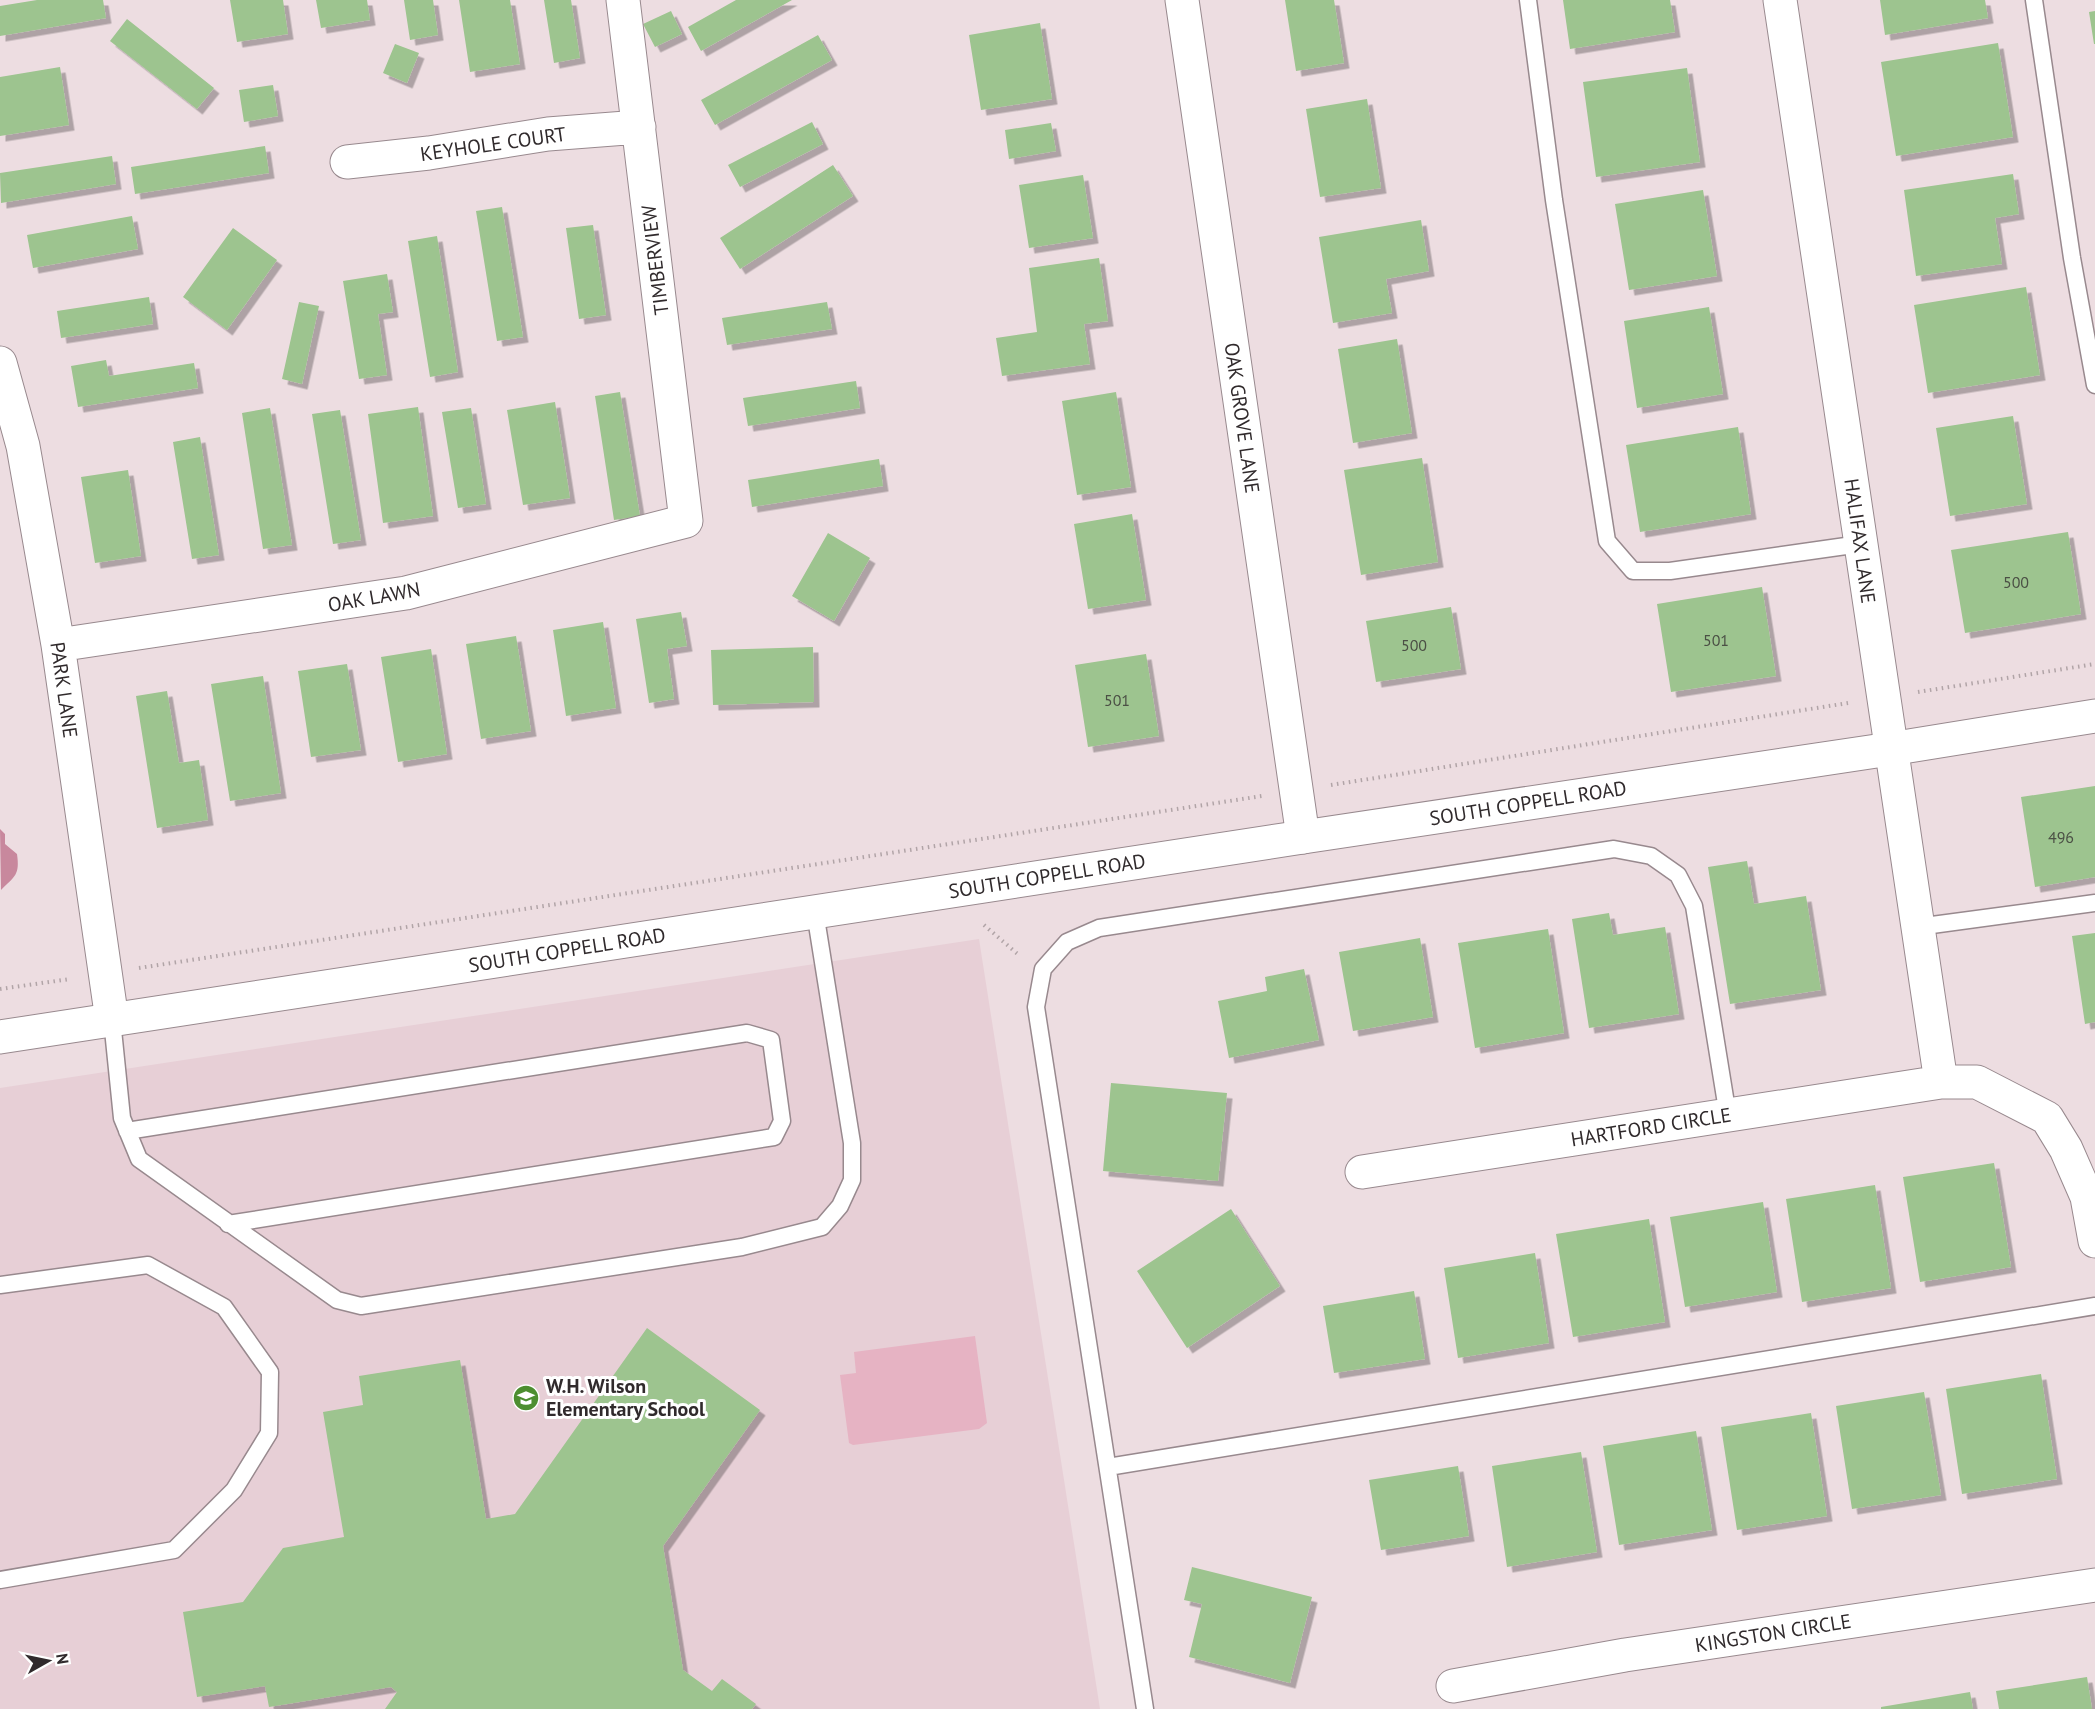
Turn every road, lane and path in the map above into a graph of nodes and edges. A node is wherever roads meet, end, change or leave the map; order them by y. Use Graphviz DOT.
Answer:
graph roads {
  1 [pos="623,0"];
  2 [pos="1182,0"];
  3 [pos="1528,0"];
  4 [pos="1780,0"];
  5 [pos="2034,0"];
  6 [pos="639,127"];
  7 [pos="347,162"];
  8 [pos="0,363"];
  9 [pos="2095,385"];
  10 [pos="686,521"];
  11 [pos="1860,544"];
  12 [pos="58,645"];
  13 [pos="2095,664"];
  14 [pos="1883,697"];
  15 [pos="2095,716"];
  16 [pos="1890,749"];
  17 [pos="1295,790"];
  18 [pos="1303,837"];
  19 [pos="2095,903"];
  20 [pos="815,912"];
  21 [pos="984,925"];
  22 [pos="1917,927"];
  23 [pos="1043,971"];
  24 [pos="105,974"];
  25 [pos="0,989"];
  26 [pos="112,1020"];
  27 [pos="0,1037"];
  28 [pos="1941,1082"];
  29 [pos="1728,1116"];
  30 [pos="127,1131"];
  31 [pos="1362,1173"];
  32 [pos="228,1224"];
  33 [pos="2095,1241"];
  34 [pos="0,1285"];
  35 [pos="2095,1306"];
  36 [pos="1108,1467"];
  37 [pos="0,1580"];
  38 [pos="2095,1585"];
  39 [pos="1453,1686"];
  40 [pos="1145,1709"];
  1 -- 6 [label="street, TIMBERVIEW"];
  2 -- 17 [label="street, OAK GROVE LANE"];
  3 -- 11 [label="lane"];
  4 -- 11 [label="street, HALIFAX LANE"];
  5 -- 9 [label="lane"];
  6 -- 7 [label="street, KEYHOLE COURT"];
  6 -- 10 [label="street, TIMBERVIEW"];
  8 -- 12 [label="street, PARK LANE"];
  10 -- 12 [label="street, OAK LAWN"];
  11 -- 14 [label="street, HALIFAX LANE"];
  12 -- 24 [label="street, PARK LANE"];
  13 -- 14 [label="path"];
  14 -- 16 [label="street, HALIFAX LANE"];
  14 -- 17 [label="path"];
  15 -- 16 [label="street, SOUTH COPPELL ROAD"];
  16 -- 18 [label="street, SOUTH COPPELL ROAD"];
  16 -- 22 [label="street, HALIFAX LANE"];
  17 -- 18 [label="street, OAK GROVE LANE"];
  17 -- 24 [label="path"];
  18 -- 20 [label="street, SOUTH COPPELL ROAD"];
  19 -- 22 [label="lane"];
  20 -- 26 [label="street, SOUTH COPPELL ROAD"];
  20 -- 32 [label="lane"];
  21 -- 23 [label="path"];
  22 -- 28 [label="street, HALIFAX LANE"];
  23 -- 29 [label="lane"];
  23 -- 36 [label="lane"];
  24 -- 25 [label="path"];
  24 -- 26 [label="street, PARK LANE"];
  26 -- 27 [label="street, SOUTH COPPELL ROAD"];
  26 -- 30 [label="lane"];
  28 -- 29 [label="street, HARTFORD CIRCLE"];
  28 -- 33 [label="street, HARTFORD CIRCLE"];
  29 -- 31 [label="street, HARTFORD CIRCLE"];
  30 -- 32 [label="lane"];
  30 -- 32 [label="lane"];
  34 -- 37 [label="lane"];
  35 -- 36 [label="lane"];
  36 -- 40 [label="lane"];
  38 -- 39 [label="street, KINGSTON CIRCLE"];
}
